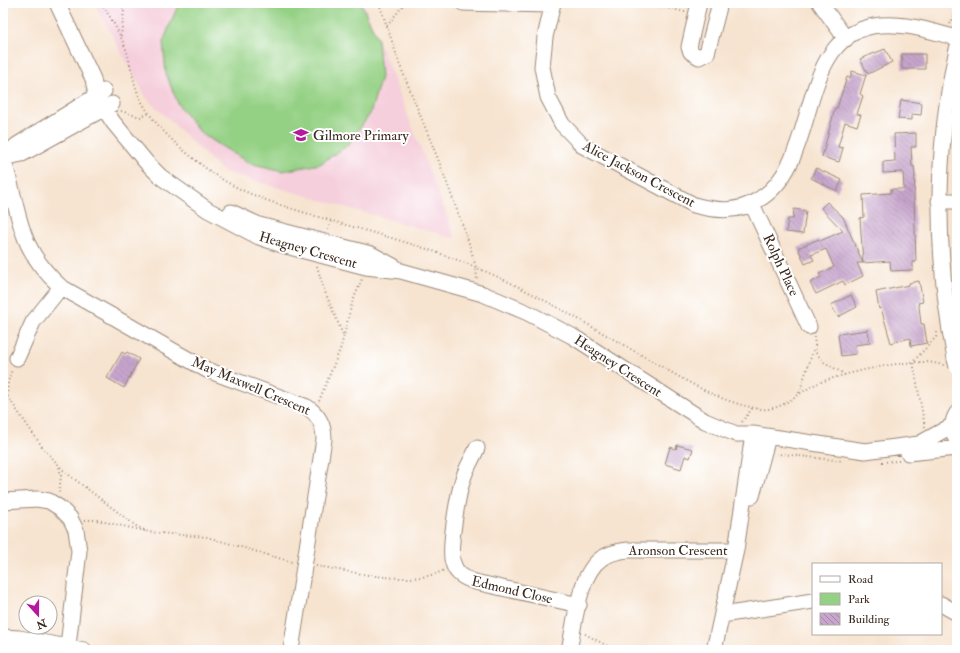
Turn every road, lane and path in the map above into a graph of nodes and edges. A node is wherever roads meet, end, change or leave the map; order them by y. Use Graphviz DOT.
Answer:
graph roads {
  1 [pos="57,3"];
  2 [pos="101,3"];
  3 [pos="122,3"];
  4 [pos="379,3"];
  5 [pos="396,3"];
  6 [pos="422,3"];
  7 [pos="462,3"];
  8 [pos="645,3"];
  9 [pos="720,3"];
  10 [pos="820,3"];
  11 [pos="404,4"];
  12 [pos="552,4"];
  13 [pos="697,10"];
  14 [pos="386,26"];
  15 [pos="120,37"];
  16 [pos="957,38"];
  17 [pos="846,39"];
  18 [pos="957,49"];
  19 [pos="104,100"];
  20 [pos="957,138"];
  21 [pos="956,145"];
  22 [pos="3,158"];
  23 [pos="939,201"];
  24 [pos="957,201"];
  25 [pos="752,204"];
  26 [pos="318,263"];
  27 [pos="476,267"];
  28 [pos="364,274"];
  29 [pos="61,287"];
  30 [pos="473,291"];
  31 [pos="809,327"];
  32 [pos="343,336"];
  33 [pos="936,337"];
  34 [pos="815,346"];
  35 [pos="17,358"];
  36 [pos="913,362"];
  37 [pos="954,364"];
  38 [pos="845,376"];
  39 [pos="3,390"];
  40 [pos="798,394"];
  41 [pos="8,397"];
  42 [pos="753,407"];
  43 [pos="314,412"];
  44 [pos="956,415"];
  45 [pos="925,427"];
  46 [pos="753,437"];
  47 [pos="957,441"];
  48 [pos="478,448"];
  49 [pos="957,448"];
  50 [pos="898,450"];
  51 [pos="59,466"];
  52 [pos="3,501"];
  53 [pos="53,504"];
  54 [pos="72,523"];
  55 [pos="148,532"];
  56 [pos="736,550"];
  57 [pos="304,564"];
  58 [pos="453,564"];
  59 [pos="812,601"];
  60 [pos="579,605"];
  61 [pos="942,605"];
  62 [pos="957,613"];
  63 [pos="722,615"];
  64 [pos="573,631"];
  65 [pos="3,636"];
  66 [pos="68,646"];
  67 [pos="84,650"];
  68 [pos="291,650"];
  69 [pos="569,650"];
  70 [pos="615,650"];
  71 [pos="714,650"];
  1 -- 19 [label="street, Heagney Crescent"];
  2 -- 15 [label="path"];
  3 -- 15 [label="path"];
  4 -- 14 [label="path"];
  5 -- 11 [label="path"];
  6 -- 11 [label="path"];
  7 -- 12 [label="street"];
  8 -- 13 [label="path"];
  9 -- 13 [label="street"];
  10 -- 17 [label="street"];
  11 -- 14 [label="path"];
  12 -- 25 [label="street, Alice Jackson Crescent"];
  14 -- 27 [label="path"];
  15 -- 27 [label="path"];
  16 -- 17 [label="street, Alice Jackson Crescent"];
  17 -- 25 [label="street, Alice Jackson Crescent"];
  18 -- 23 [label="street"];
  19 -- 22 [label="street"];
  19 -- 30 [label="street, Heagney Crescent"];
  20 -- 21 [label="path"];
  22 -- 29 [label="street, May Maxwell Crescent"];
  23 -- 24 [label="street"];
  23 -- 37 [label="street"];
  25 -- 31 [label="street, Rolph Place"];
  26 -- 32 [label="path"];
  27 -- 30 [label="path"];
  27 -- 42 [label="path"];
  28 -- 32 [label="path"];
  29 -- 35 [label="street"];
  29 -- 43 [label="street, May Maxwell Crescent"];
  30 -- 46 [label="street, Heagney Crescent"];
  31 -- 34 [label="path"];
  32 -- 43 [label="path"];
  33 -- 36 [label="path"];
  34 -- 38 [label="path"];
  34 -- 40 [label="path"];
  35 -- 41 [label="path"];
  36 -- 37 [label="path"];
  36 -- 38 [label="path"];
  36 -- 45 [label="path"];
  38 -- 40 [label="path"];
  39 -- 41 [label="path"];
  40 -- 42 [label="path"];
  41 -- 51 [label="path"];
  42 -- 46 [label="path"];
  43 -- 57 [label="street, May Maxwell Crescent"];
  44 -- 47 [label="street"];
  44 -- 50 [label="street, Heagney Crescent"];
  46 -- 50 [label="street, Heagney Crescent"];
  46 -- 56 [label="street"];
  48 -- 58 [label="street"];
  49 -- 50 [label="street, Heagney Crescent"];
  51 -- 53 [label="path"];
  51 -- 55 [label="path"];
  52 -- 53 [label="street"];
  53 -- 54 [label="street"];
  54 -- 55 [label="path"];
  54 -- 66 [label="street"];
  55 -- 57 [label="path"];
  56 -- 60 [label="street, Aronson Crescent"];
  56 -- 63 [label="street"];
  57 -- 58 [label="path"];
  57 -- 68 [label="street, May Maxwell Crescent"];
  58 -- 60 [label="street, Edmond Close"];
  59 -- 63 [label="street"];
  60 -- 64 [label="street, Aronson Crescent"];
  61 -- 62 [label="street"];
  63 -- 71 [label="street"];
  64 -- 69 [label="street, Aronson Crescent"];
  64 -- 70 [label="path"];
  65 -- 66 [label="street"];
  66 -- 67 [label="street"];
}
